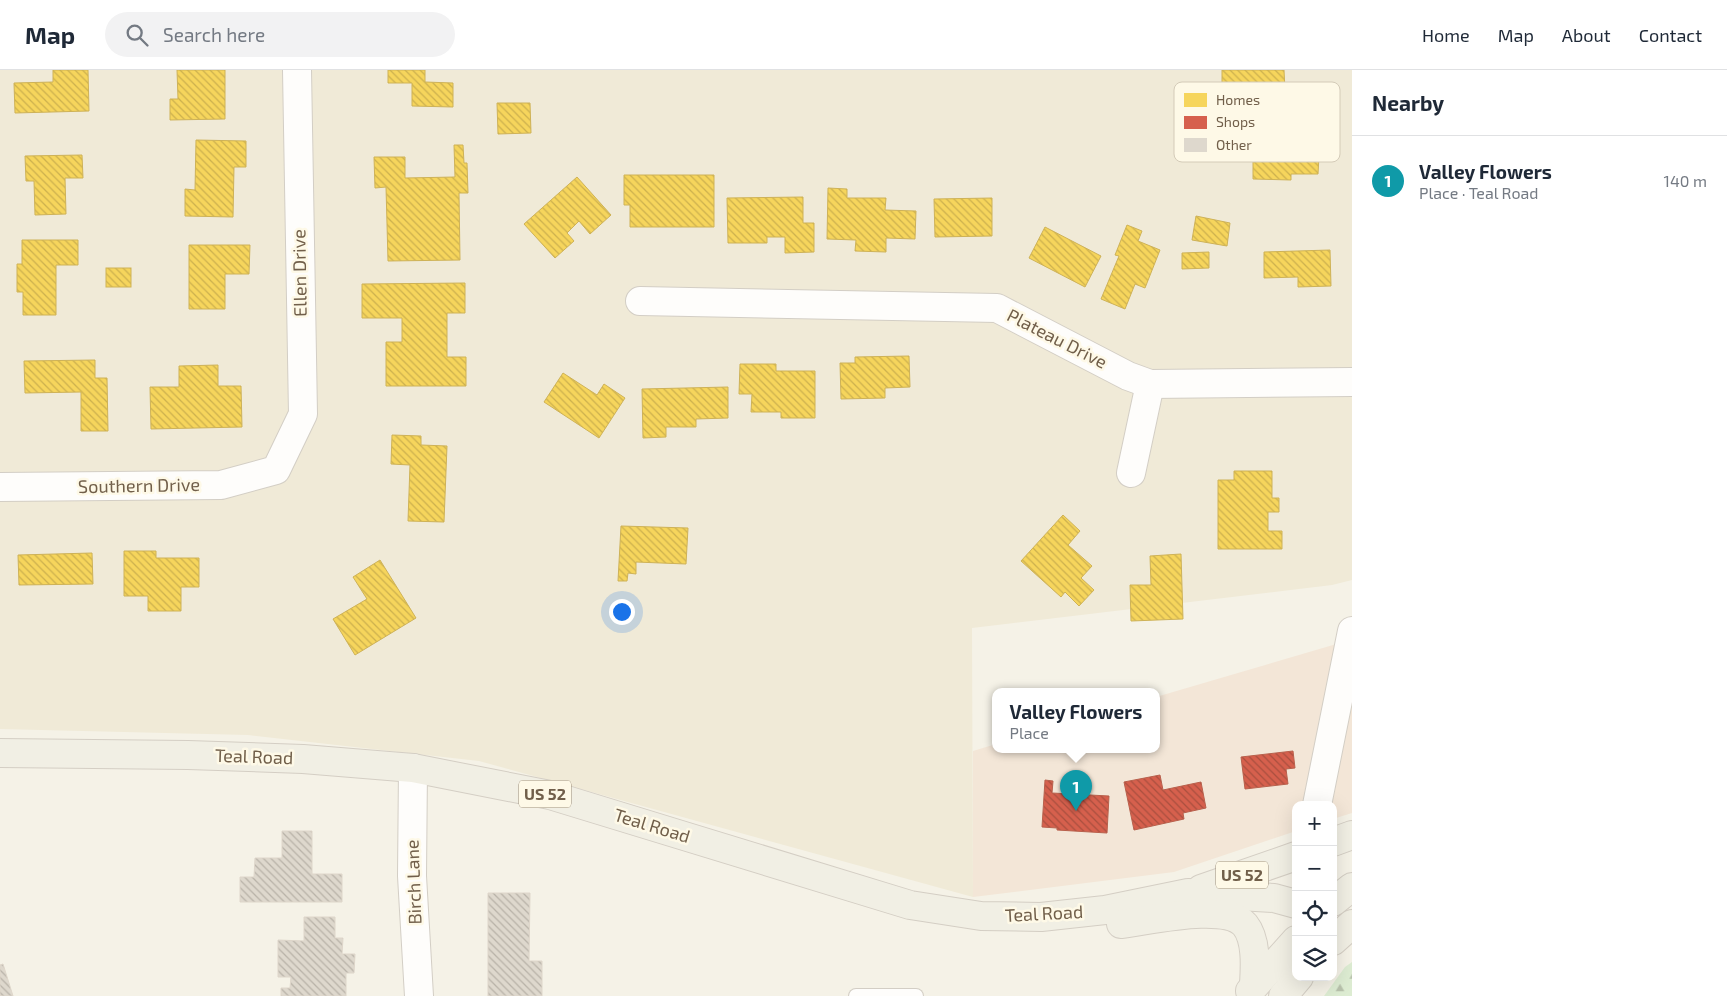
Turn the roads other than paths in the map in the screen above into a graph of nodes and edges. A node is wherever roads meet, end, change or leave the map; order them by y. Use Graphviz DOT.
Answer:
graph roads {
  1 [pos="297,70"];
  2 [pos="640,300"];
  3 [pos="1352,382"];
  4 [pos="1150,384"];
  5 [pos="276,470"];
  6 [pos="1131,473"];
  7 [pos="0,487"];
  8 [pos="1352,631"];
  9 [pos="0,753"];
  10 [pos="413,768"];
  11 [pos="1318,801"];
  12 [pos="1352,835"];
  13 [pos="1337,841"];
  14 [pos="1292,857"];
  15 [pos="1352,886"];
  16 [pos="1188,893"];
  17 [pos="1337,899"];
  18 [pos="1292,903"];
  19 [pos="1076,913"];
  20 [pos="1292,944"];
  21 [pos="1296,981"];
  22 [pos="1251,990"];
  23 [pos="419,996"];
  24 [pos="856,996"];
  25 [pos="916,996"];
  26 [pos="1283,996"];
  1 -- 5 [label="street, Ellen Drive"];
  2 -- 4 [label="street, Plateau Drive"];
  3 -- 4 [label="street, Plateau Drive"];
  4 -- 6 [label="street"];
  5 -- 7 [label="street, Southern Drive"];
  8 -- 11 [label="street"];
  9 -- 10 [label="main road, Teal Road / US 52"];
  10 -- 19 [label="main road, Teal Road / US 52"];
  10 -- 23 [label="street, Birch Lane"];
  12 -- 13 [label="main road"];
  14 -- 16 [label="main road, US 52"];
  15 -- 17 [label="main road"];
  16 -- 18 [label="main road, Teal Road / US 52"];
  16 -- 19 [label="main road, Teal Road / US 52"];
  19 -- 22 [label="main road"];
  20 -- 22 [label="main road"];
  21 -- 26 [label="main road"];
  24 -- 25 [label="lane"];
}
